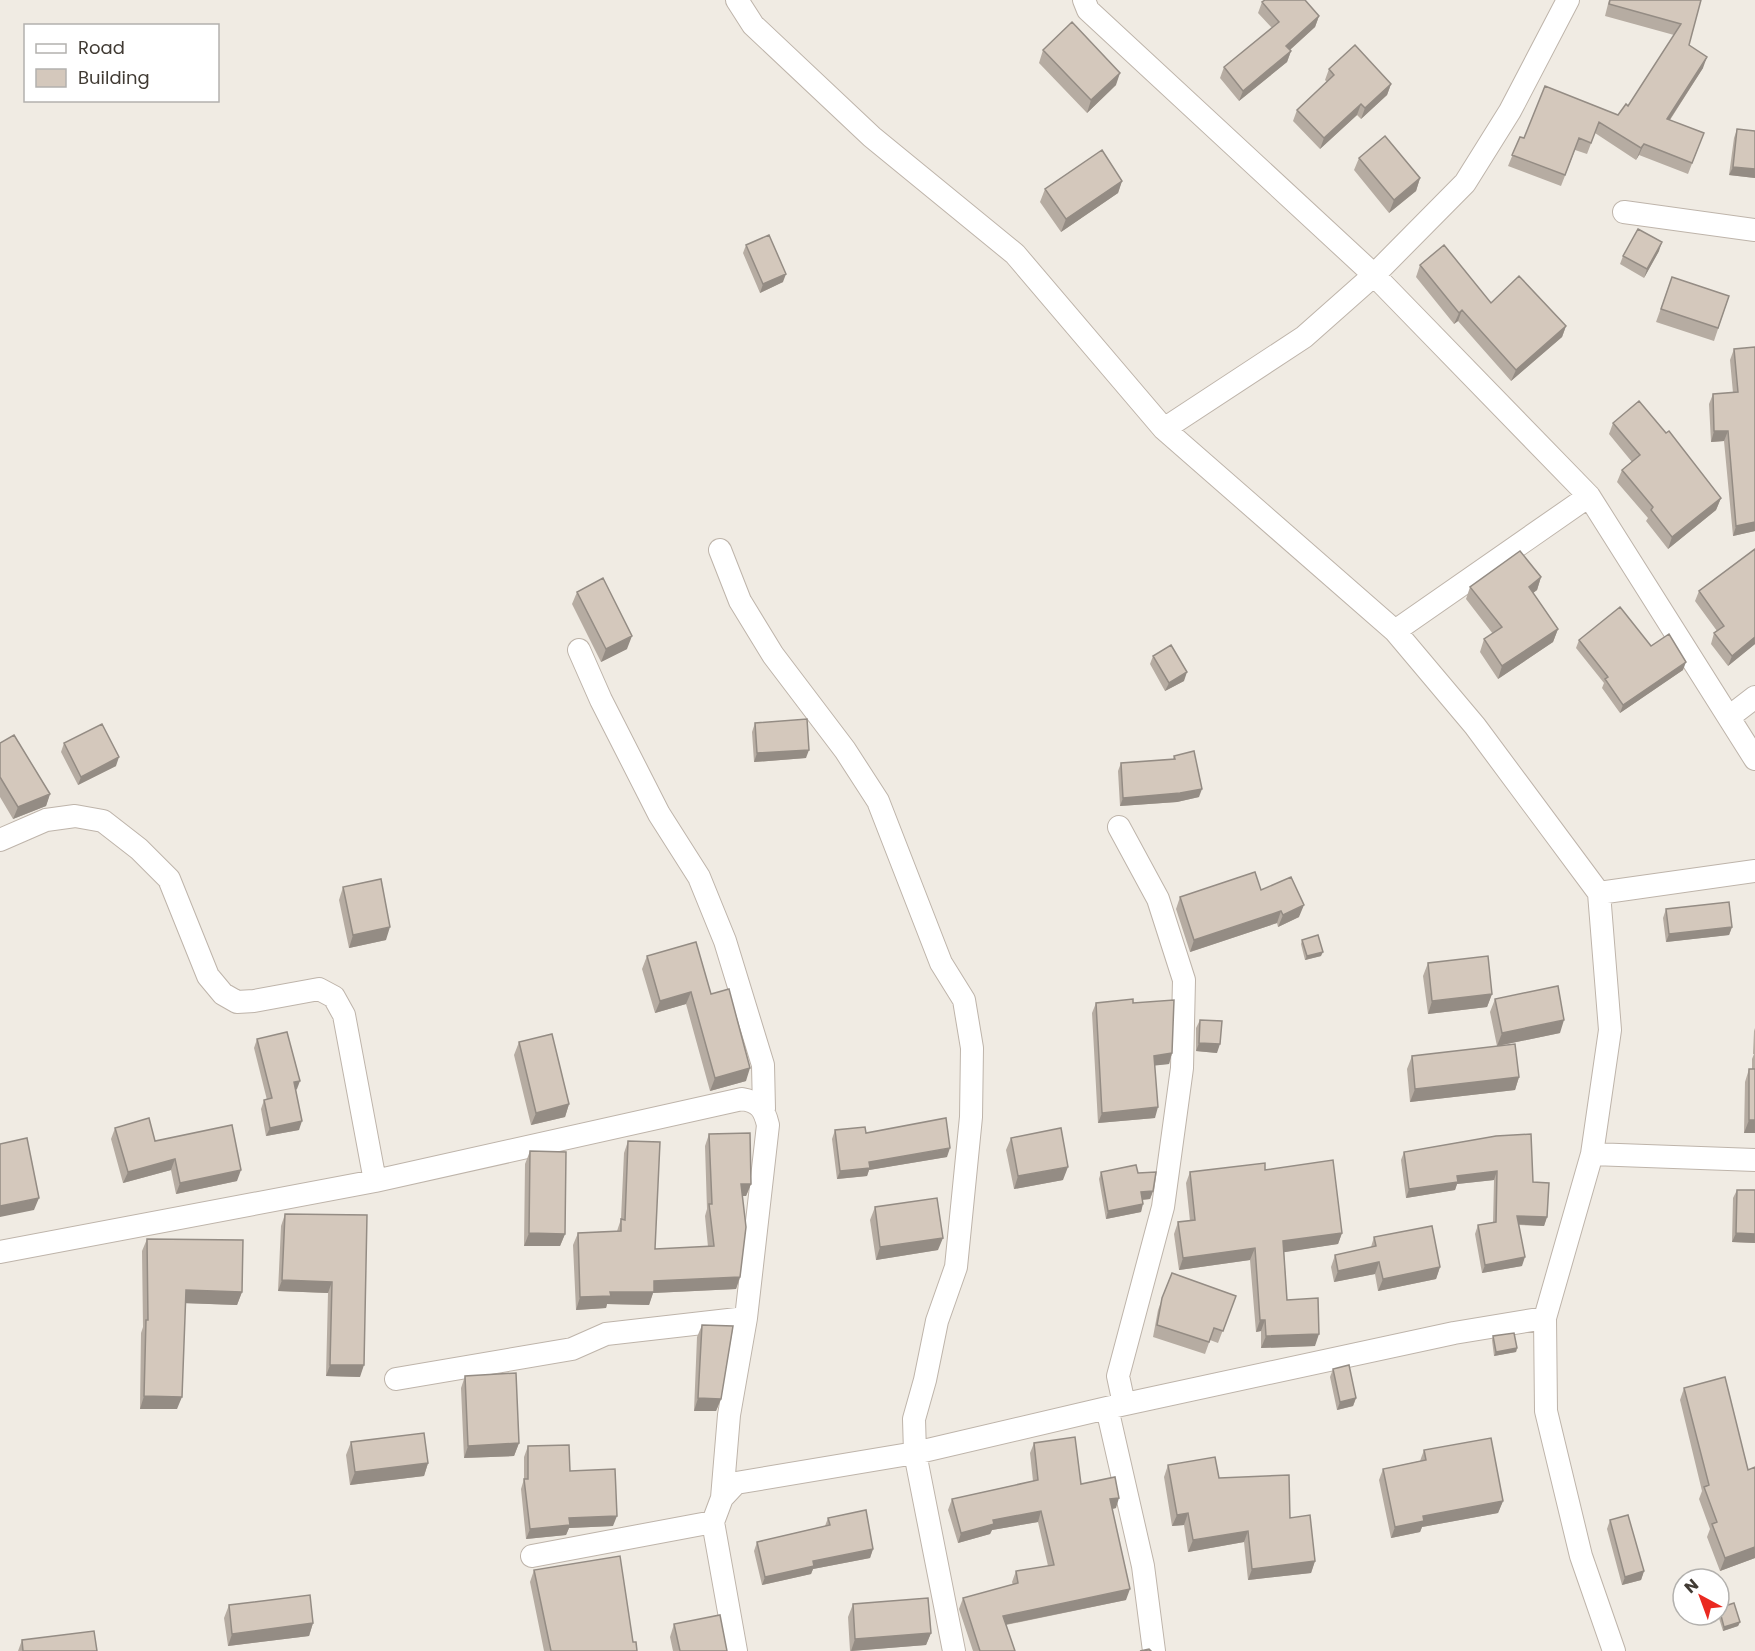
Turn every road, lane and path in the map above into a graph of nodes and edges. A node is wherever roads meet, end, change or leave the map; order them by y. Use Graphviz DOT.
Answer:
graph roads {
  1 [pos="737,0"];
  2 [pos="1084,0"];
  3 [pos="1568,0"];
  4 [pos="1624,212"];
  5 [pos="1755,230"];
  6 [pos="1374,275"];
  7 [pos="1164,429"];
  8 [pos="1589,496"];
  9 [pos="720,550"];
  10 [pos="1395,631"];
  11 [pos="579,650"];
  12 [pos="1755,697"];
  13 [pos="1729,717"];
  14 [pos="1755,759"];
  15 [pos="1119,827"];
  16 [pos="0,840"];
  17 [pos="1755,871"];
  18 [pos="1599,893"];
  19 [pos="764,1109"];
  20 [pos="1592,1154"];
  21 [pos="1755,1161"];
  22 [pos="375,1181"];
  23 [pos="0,1252"];
  24 [pos="746,1318"];
  25 [pos="1545,1318"];
  26 [pos="396,1379"];
  27 [pos="1116,1406"];
  28 [pos="915,1453"];
  29 [pos="723,1498"];
  30 [pos="713,1522"];
  31 [pos="532,1556"];
  32 [pos="736,1651"];
  33 [pos="954,1651"];
  34 [pos="1154,1651"];
  35 [pos="1614,1651"];
  1 -- 7 [label="street"];
  2 -- 6 [label="street"];
  3 -- 6 [label="street"];
  4 -- 5 [label="street"];
  6 -- 7 [label="street"];
  6 -- 8 [label="street"];
  7 -- 10 [label="street"];
  8 -- 10 [label="street"];
  8 -- 13 [label="street"];
  9 -- 28 [label="street"];
  10 -- 18 [label="street"];
  11 -- 19 [label="street"];
  12 -- 13 [label="street"];
  13 -- 14 [label="street"];
  15 -- 27 [label="street"];
  16 -- 22 [label="street"];
  17 -- 18 [label="street"];
  18 -- 20 [label="street"];
  19 -- 22 [label="street"];
  19 -- 24 [label="street"];
  20 -- 21 [label="street"];
  20 -- 25 [label="street"];
  22 -- 23 [label="street"];
  24 -- 26 [label="street"];
  24 -- 29 [label="street"];
  25 -- 27 [label="street"];
  25 -- 35 [label="street"];
  27 -- 28 [label="street"];
  27 -- 34 [label="street"];
  28 -- 29 [label="street"];
  28 -- 33 [label="street"];
  29 -- 30 [label="street"];
  30 -- 31 [label="street"];
  30 -- 32 [label="street"];
}
